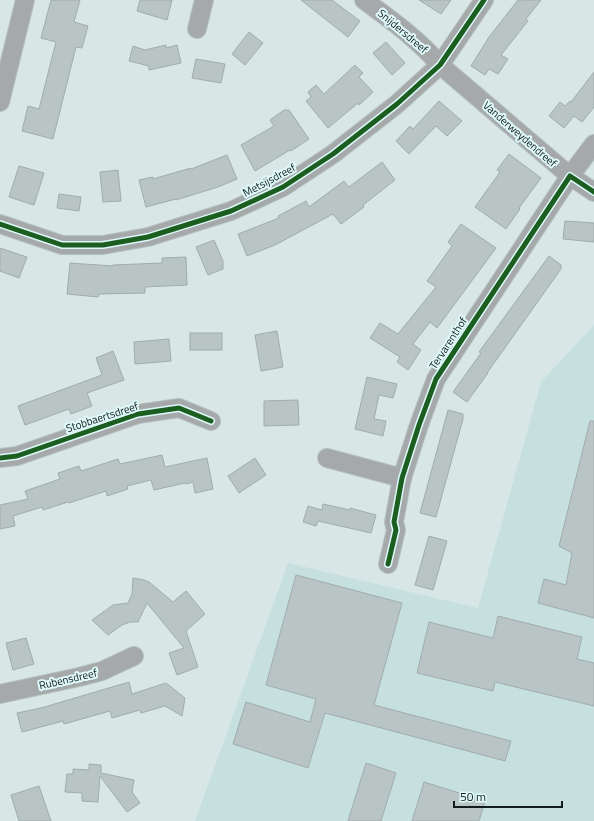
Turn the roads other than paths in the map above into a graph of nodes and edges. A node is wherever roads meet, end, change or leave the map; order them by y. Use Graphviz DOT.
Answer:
graph roads {
  1 [pos="24,0"];
  2 [pos="204,0"];
  3 [pos="364,0"];
  4 [pos="484,0"];
  5 [pos="197,29"];
  6 [pos="440,65"];
  7 [pos="0,102"];
  8 [pos="594,144"];
  9 [pos="570,176"];
  10 [pos="594,192"];
  11 [pos="0,224"];
  12 [pos="210,421"];
  13 [pos="0,458"];
  14 [pos="327,458"];
  15 [pos="402,478"];
  16 [pos="388,564"];
  17 [pos="134,656"];
  18 [pos="0,694"];
  1 -- 7 [label="street"];
  2 -- 5 [label="street"];
  3 -- 6 [label="street, Snijdersdreef"];
  4 -- 6 [label="street, Metsijsdreef"];
  6 -- 9 [label="street, Vanderweydendreef"];
  6 -- 11 [label="street, Metsijsdreef"];
  8 -- 9 [label="street"];
  9 -- 10 [label="street, Vanderweydendreef"];
  9 -- 15 [label="street, Tervarenthof"];
  12 -- 13 [label="street, Stobbaertsdreef"];
  14 -- 15 [label="street"];
  15 -- 16 [label="street, Tervarenthof"];
  17 -- 18 [label="street, Rubensdreef"];
}
